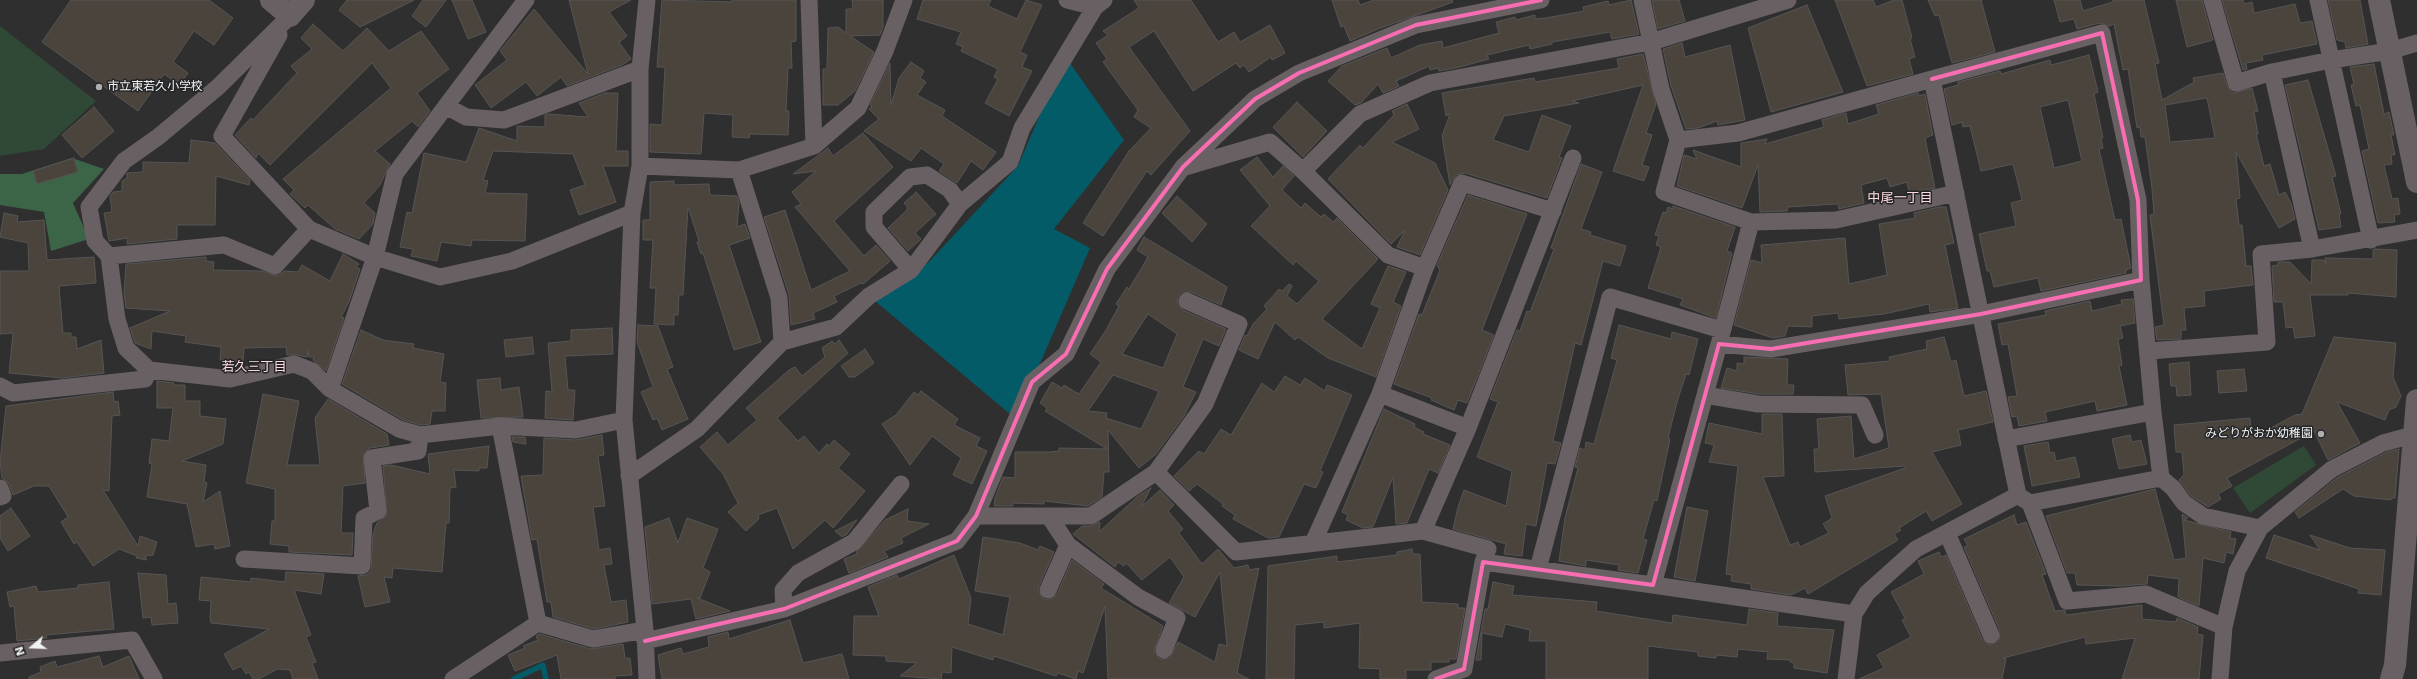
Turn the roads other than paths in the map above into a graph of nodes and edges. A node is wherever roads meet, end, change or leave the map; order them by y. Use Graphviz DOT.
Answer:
graph roads {
  1 [pos="271,0"];
  2 [pos="526,0"];
  3 [pos="647,0"];
  4 [pos="809,0"];
  5 [pos="904,0"];
  6 [pos="1067,0"];
  7 [pos="1541,0"];
  8 [pos="1642,0"];
  9 [pos="1788,0"];
  10 [pos="2212,0"];
  11 [pos="2318,0"];
  12 [pos="2379,0"];
  13 [pos="1097,2"];
  14 [pos="1468,7"];
  15 [pos="297,8"];
  16 [pos="1651,42"];
  17 [pos="2417,43"];
  18 [pos="2390,51"];
  19 [pos="2331,60"];
  20 [pos="640,69"];
  21 [pos="2272,72"];
  22 [pos="1932,79"];
  23 [pos="446,106"];
  24 [pos="1678,140"];
  25 [pos="814,146"];
  26 [pos="1573,158"];
  27 [pos="640,166"];
  28 [pos="1183,167"];
  29 [pos="739,170"];
  30 [pos="1302,171"];
  31 [pos="2417,182"];
  32 [pos="1956,193"];
  33 [pos="960,204"];
  34 [pos="1553,211"];
  35 [pos="632,213"];
  36 [pos="1751,222"];
  37 [pos="309,229"];
  38 [pos="2417,230"];
  39 [pos="2371,240"];
  40 [pos="2312,249"];
  41 [pos="109,256"];
  42 [pos="375,257"];
  43 [pos="1426,268"];
  44 [pos="910,270"];
  45 [pos="2141,280"];
  46 [pos="1187,301"];
  47 [pos="1981,314"];
  48 [pos="1721,337"];
  49 [pos="782,342"];
  50 [pos="2149,350"];
  51 [pos="149,370"];
  52 [pos="0,386"];
  53 [pos="330,389"];
  54 [pos="1380,394"];
  55 [pos="1705,395"];
  56 [pos="2153,412"];
  57 [pos="2415,419"];
  58 [pos="624,420"];
  59 [pos="500,426"];
  60 [pos="1468,428"];
  61 [pos="420,435"];
  62 [pos="1875,435"];
  63 [pos="2006,439"];
  64 [pos="1156,472"];
  65 [pos="629,476"];
  66 [pos="2161,478"];
  67 [pos="901,484"];
  68 [pos="0,488"];
  69 [pos="0,497"];
  70 [pos="2024,499"];
  71 [pos="976,516"];
  72 [pos="1049,516"];
  73 [pos="2411,525"];
  74 [pos="2260,528"];
  75 [pos="1423,531"];
  76 [pos="1946,533"];
  77 [pos="1313,544"];
  78 [pos="1068,545"];
  79 [pos="244,559"];
  80 [pos="1483,562"];
  81 [pos="1538,569"];
  82 [pos="1653,585"];
  83 [pos="1048,590"];
  84 [pos="784,609"];
  85 [pos="1854,614"];
  86 [pos="538,623"];
  87 [pos="2224,627"];
  88 [pos="645,635"];
  89 [pos="1991,635"];
  90 [pos="1164,650"];
  91 [pos="0,653"];
  92 [pos="1466,674"];
  93 [pos="154,679"];
  94 [pos="453,679"];
  95 [pos="646,679"];
  96 [pos="1436,679"];
  97 [pos="1846,679"];
  98 [pos="2220,679"];
  99 [pos="2391,679"];
  1 -- 15 [label="street"];
  2 -- 23 [label="street"];
  3 -- 20 [label="street"];
  4 -- 25 [label="street"];
  5 -- 25 [label="street"];
  6 -- 13 [label="street"];
  7 -- 14 [label="street"];
  8 -- 16 [label="street"];
  9 -- 16 [label="street"];
  10 -- 21 [label="street"];
  11 -- 19 [label="street"];
  12 -- 18 [label="street"];
  13 -- 33 [label="street"];
  14 -- 28 [label="street"];
  15 -- 37 [label="street"];
  15 -- 41 [label="street"];
  16 -- 24 [label="street"];
  16 -- 30 [label="street"];
  17 -- 18 [label="street"];
  18 -- 19 [label="street"];
  18 -- 31 [label="street"];
  19 -- 21 [label="street"];
  19 -- 39 [label="street"];
  20 -- 23 [label="street"];
  20 -- 27 [label="street"];
  21 -- 40 [label="street"];
  22 -- 24 [label="street"];
  22 -- 32 [label="street"];
  22 -- 45 [label="street"];
  23 -- 42 [label="street"];
  24 -- 36 [label="street"];
  25 -- 29 [label="street"];
  26 -- 34 [label="street"];
  27 -- 29 [label="street"];
  27 -- 35 [label="street"];
  28 -- 30 [label="street"];
  28 -- 71 [label="street"];
  29 -- 49 [label="street"];
  30 -- 43 [label="street"];
  32 -- 36 [label="street"];
  32 -- 47 [label="street"];
  33 -- 44 [label="street"];
  33 -- 44 [label="street"];
  34 -- 43 [label="street"];
  34 -- 60 [label="street"];
  35 -- 42 [label="street"];
  35 -- 58 [label="street"];
  36 -- 48 [label="street"];
  37 -- 41 [label="street"];
  37 -- 42 [label="street"];
  38 -- 39 [label="street"];
  39 -- 40 [label="street"];
  40 -- 50 [label="street"];
  41 -- 51 [label="street"];
  42 -- 53 [label="street"];
  43 -- 54 [label="street"];
  44 -- 49 [label="street"];
  45 -- 47 [label="street"];
  45 -- 50 [label="street"];
  46 -- 64 [label="street"];
  47 -- 48 [label="street"];
  47 -- 63 [label="street"];
  48 -- 55 [label="street"];
  48 -- 81 [label="street"];
  49 -- 65 [label="street"];
  50 -- 56 [label="street"];
  51 -- 52 [label="street"];
  51 -- 53 [label="street"];
  53 -- 61 [label="street"];
  54 -- 60 [label="street"];
  54 -- 77 [label="street"];
  55 -- 62 [label="street"];
  55 -- 82 [label="street"];
  56 -- 63 [label="street"];
  56 -- 66 [label="street"];
  57 -- 73 [label="street"];
  57 -- 74 [label="street"];
  58 -- 59 [label="street"];
  58 -- 65 [label="street"];
  59 -- 61 [label="street"];
  59 -- 86 [label="street"];
  60 -- 75 [label="street"];
  61 -- 79 [label="street"];
  63 -- 70 [label="street"];
  64 -- 72 [label="street"];
  64 -- 77 [label="street"];
  65 -- 88 [label="street"];
  66 -- 70 [label="street"];
  66 -- 74 [label="street"];
  67 -- 84 [label="street"];
  68 -- 69 [label="street"];
  70 -- 76 [label="street"];
  70 -- 87 [label="street"];
  71 -- 72 [label="street"];
  71 -- 84 [label="street"];
  72 -- 78 [label="street"];
  73 -- 99 [label="street"];
  74 -- 87 [label="street"];
  75 -- 77 [label="street"];
  75 -- 80 [label="street"];
  76 -- 85 [label="street"];
  76 -- 89 [label="street"];
  78 -- 83 [label="street"];
  78 -- 90 [label="street"];
  80 -- 81 [label="street"];
  80 -- 92 [label="street"];
  81 -- 82 [label="street"];
  82 -- 85 [label="street"];
  84 -- 88 [label="street"];
  85 -- 97 [label="street"];
  86 -- 88 [label="street"];
  86 -- 94 [label="street"];
  87 -- 98 [label="street"];
  88 -- 95 [label="street"];
  91 -- 93 [label="street"];
  92 -- 96 [label="street"];
}
